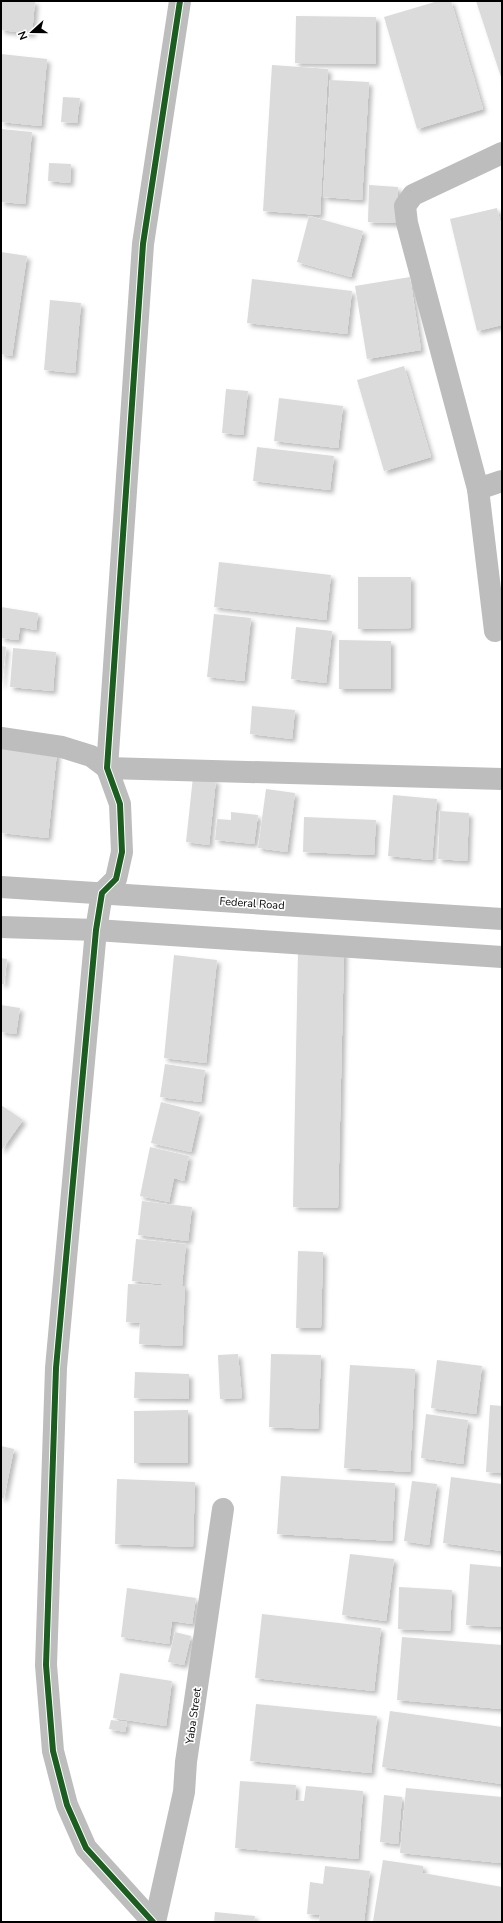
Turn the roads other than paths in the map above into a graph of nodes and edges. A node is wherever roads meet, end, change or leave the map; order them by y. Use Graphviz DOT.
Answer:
graph roads {
  1 [pos="180,1"];
  2 [pos="502,154"];
  3 [pos="502,481"];
  4 [pos="478,489"];
  5 [pos="495,631"];
  6 [pos="1,738"];
  7 [pos="107,768"];
  8 [pos="502,779"];
  9 [pos="1,887"];
  10 [pos="102,893"];
  11 [pos="502,919"];
  12 [pos="1,927"];
  13 [pos="96,930"];
  14 [pos="502,957"];
  15 [pos="223,1509"];
  16 [pos="154,1922"];
  1 -- 7 [label="street"];
  2 -- 4 [label="street"];
  3 -- 4 [label="street"];
  4 -- 5 [label="street"];
  6 -- 7 [label="street"];
  7 -- 8 [label="street"];
  7 -- 10 [label="street"];
  9 -- 10 [label="street, Federal Road"];
  10 -- 11 [label="street, Federal Road"];
  10 -- 13 [label="street"];
  12 -- 13 [label="street"];
  13 -- 14 [label="street"];
  13 -- 16 [label="street"];
  15 -- 16 [label="street, Yaba Street"];
}
